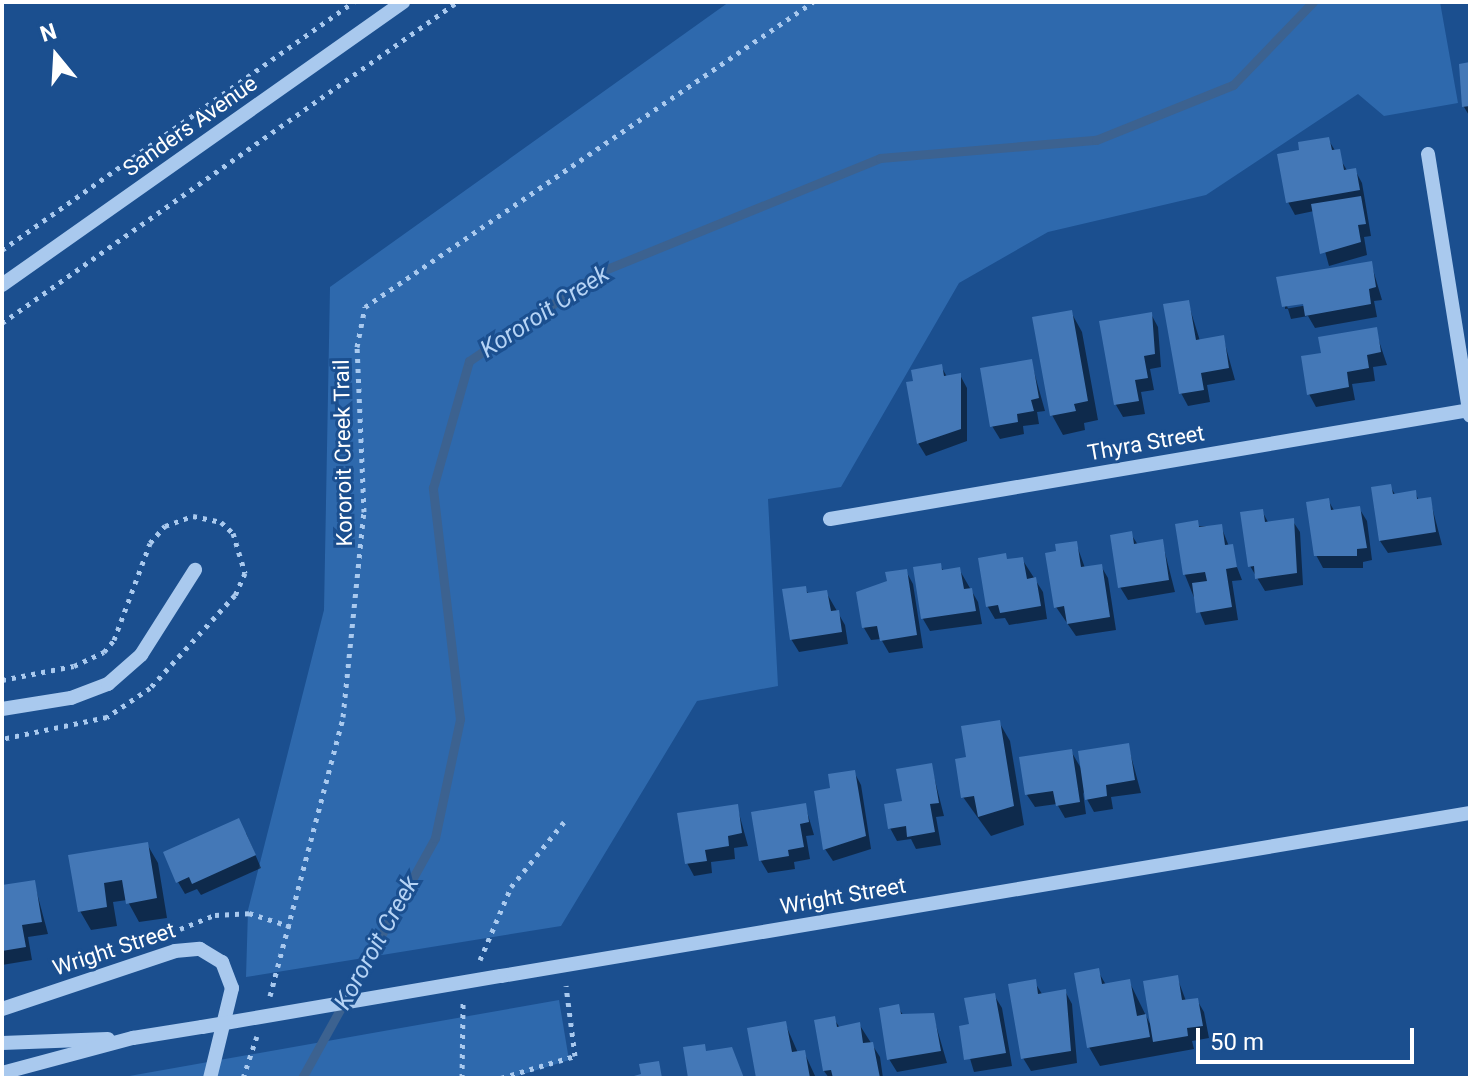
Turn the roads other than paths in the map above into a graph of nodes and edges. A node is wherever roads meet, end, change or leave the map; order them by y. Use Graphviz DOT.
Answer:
graph roads {
  1 [pos="403,2"];
  2 [pos="1428,154"];
  3 [pos="2,285"];
  4 [pos="1469,413"];
  5 [pos="830,519"];
  6 [pos="195,570"];
  7 [pos="2,709"];
  8 [pos="1470,813"];
  9 [pos="2,1009"];
  10 [pos="133,1038"];
  11 [pos="2,1043"];
  12 [pos="2,1073"];
  13 [pos="210,1078"];
  1 -- 3 [label="street, Sanders Avenue"];
  2 -- 4 [label="street"];
  4 -- 5 [label="street, Thyra Street"];
  6 -- 7 [label="street"];
  8 -- 10 [label="street, Wright Street, bridge"];
  9 -- 13 [label="street, Wright Street"];
  10 -- 11 [label="street, Wright Street"];
  10 -- 12 [label="street, Wright Street"];
}
